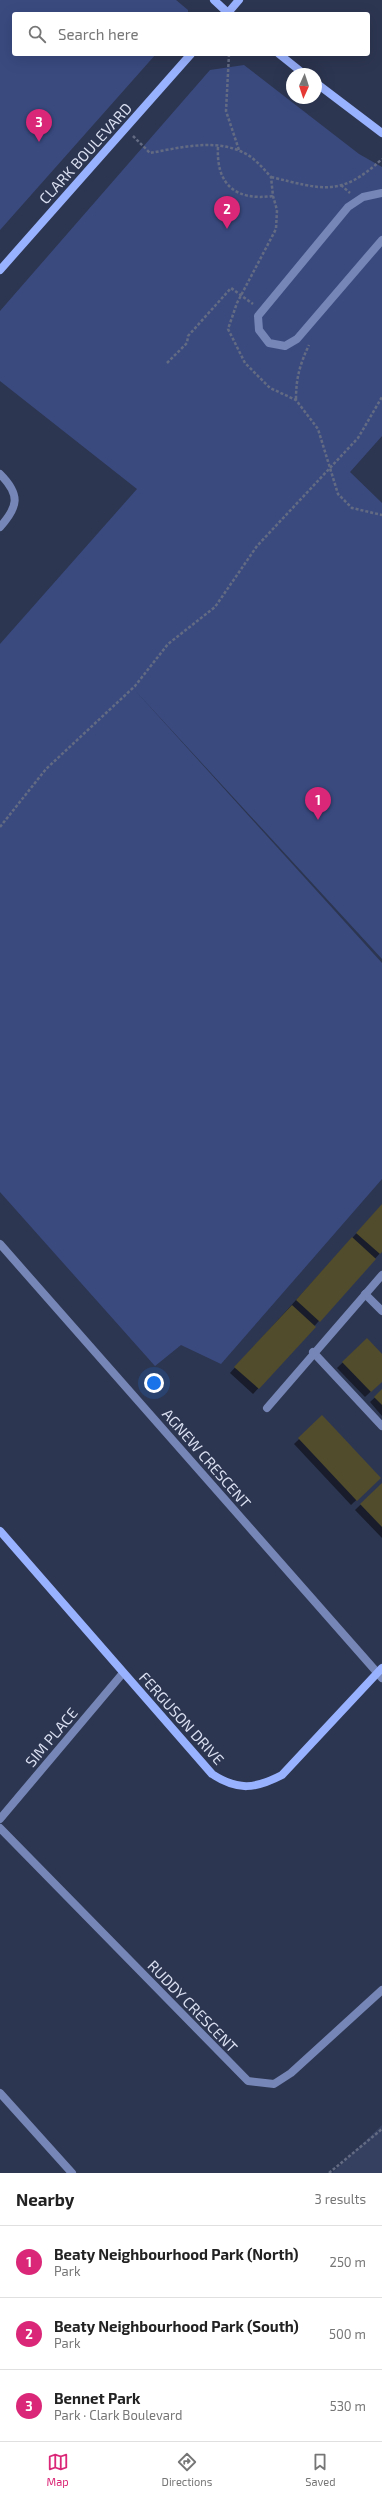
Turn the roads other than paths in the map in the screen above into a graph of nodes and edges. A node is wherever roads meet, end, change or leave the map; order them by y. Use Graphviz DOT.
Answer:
graph roads {
  1 [pos="214,0"];
  2 [pos="239,0"];
  3 [pos="226,12"];
  4 [pos="230,12"];
  5 [pos="189,56"];
  6 [pos="282,56"];
  7 [pos="296,68"];
  8 [pos="322,88"];
  9 [pos="382,133"];
  10 [pos="382,193"];
  11 [pos="382,240"];
  12 [pos="0,270"];
  13 [pos="0,474"];
  14 [pos="0,527"];
  15 [pos="0,1244"];
  16 [pos="382,1275"];
  17 [pos="365,1294"];
  18 [pos="382,1311"];
  19 [pos="313,1352"];
  20 [pos="267,1408"];
  21 [pos="382,1426"];
  22 [pos="1,1535"];
  23 [pos="123,1673"];
  24 [pos="380,1674"];
  25 [pos="0,1818"];
  26 [pos="0,1828"];
  27 [pos="382,1990"];
  28 [pos="0,2093"];
  29 [pos="72,2173"];
  1 -- 3 [label="street"];
  2 -- 4 [label="street"];
  5 -- 12 [label="street, CLARK BOULEVARD"];
  6 -- 7 [label="street"];
  8 -- 9 [label="street"];
  10 -- 11 [label="street"];
  13 -- 14 [label="street"];
  15 -- 24 [label="street, AGNEW CRESCENT"];
  16 -- 17 [label="street"];
  17 -- 18 [label="street"];
  17 -- 19 [label="street"];
  19 -- 20 [label="street"];
  19 -- 21 [label="street"];
  22 -- 23 [label="street, FERGUSON DRIVE"];
  23 -- 24 [label="street, FERGUSON DRIVE"];
  23 -- 25 [label="street, SIM PLACE"];
  26 -- 27 [label="street, RUDDY CRESCENT"];
  28 -- 29 [label="street"];
}
